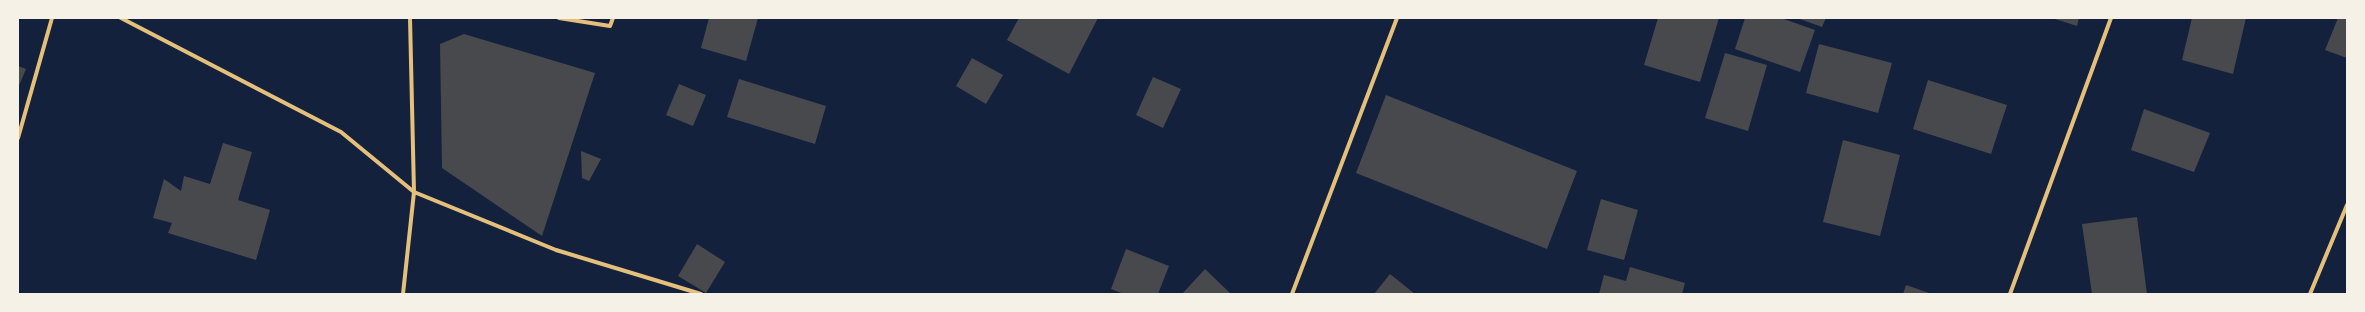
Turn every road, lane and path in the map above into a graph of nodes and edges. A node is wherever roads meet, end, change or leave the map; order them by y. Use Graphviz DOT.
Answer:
graph roads {
  1 [pos="52,18"];
  2 [pos="121,18"];
  3 [pos="410,18"];
  4 [pos="559,18"];
  5 [pos="613,18"];
  6 [pos="1397,18"];
  7 [pos="2111,18"];
  8 [pos="18,138"];
  9 [pos="414,192"];
  10 [pos="2347,205"];
  11 [pos="403,294"];
  12 [pos="701,294"];
  13 [pos="1292,294"];
  14 [pos="2010,294"];
  15 [pos="2310,294"];
  1 -- 8 [label="street"];
  2 -- 9 [label="street"];
  3 -- 9 [label="street"];
  4 -- 5 [label="street"];
  6 -- 13 [label="street"];
  7 -- 14 [label="street"];
  9 -- 11 [label="street"];
  9 -- 12 [label="street"];
  10 -- 15 [label="street"];
}
